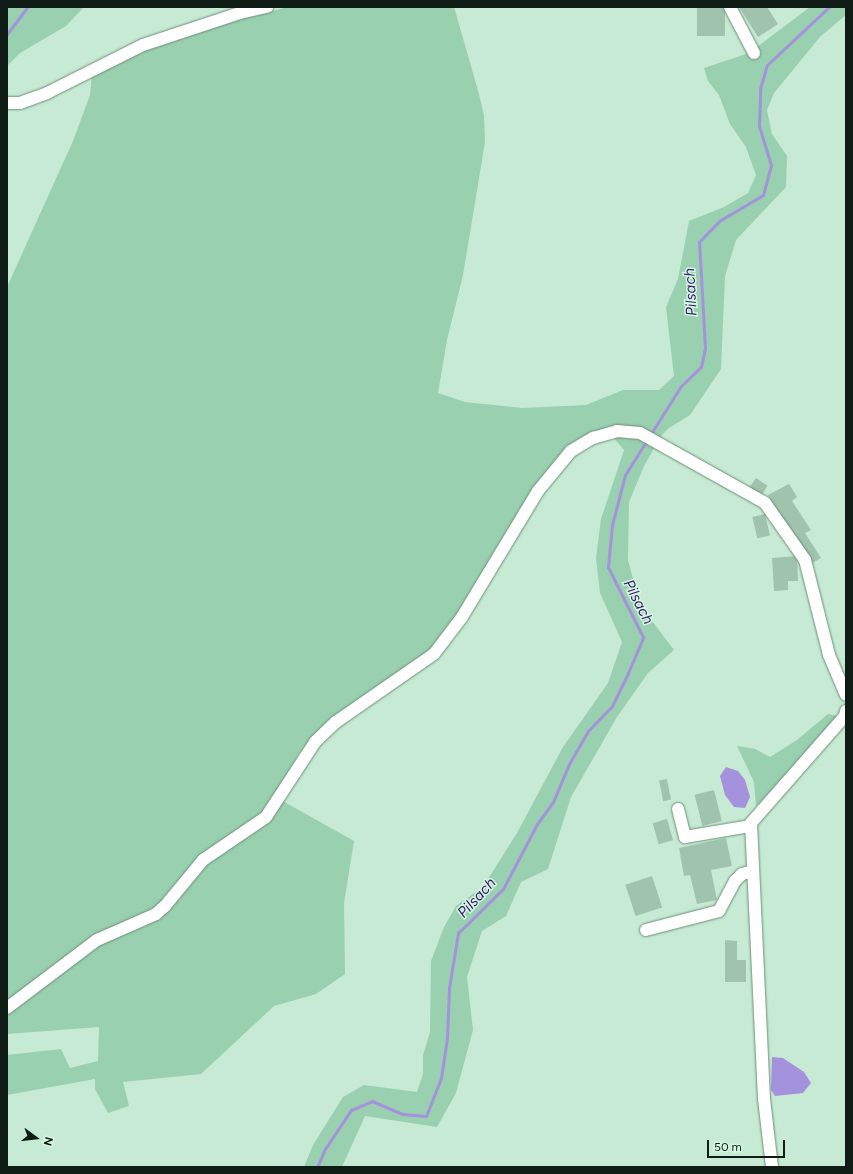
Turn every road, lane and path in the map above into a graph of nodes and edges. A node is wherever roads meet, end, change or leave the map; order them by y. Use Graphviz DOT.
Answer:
graph roads {
  1 [pos="267,7"];
  2 [pos="730,7"];
  3 [pos="754,53"];
  4 [pos="7,103"];
  5 [pos="846,695"];
  6 [pos="846,711"];
  7 [pos="678,808"];
  8 [pos="751,826"];
  9 [pos="753,871"];
  10 [pos="646,930"];
  11 [pos="7,1008"];
  12 [pos="772,1167"];
  1 -- 4 [label="street"];
  2 -- 3 [label="street"];
  5 -- 11 [label="street"];
  6 -- 8 [label="street"];
  7 -- 8 [label="street"];
  8 -- 9 [label="street"];
  9 -- 10 [label="street"];
  9 -- 12 [label="street"];
}
